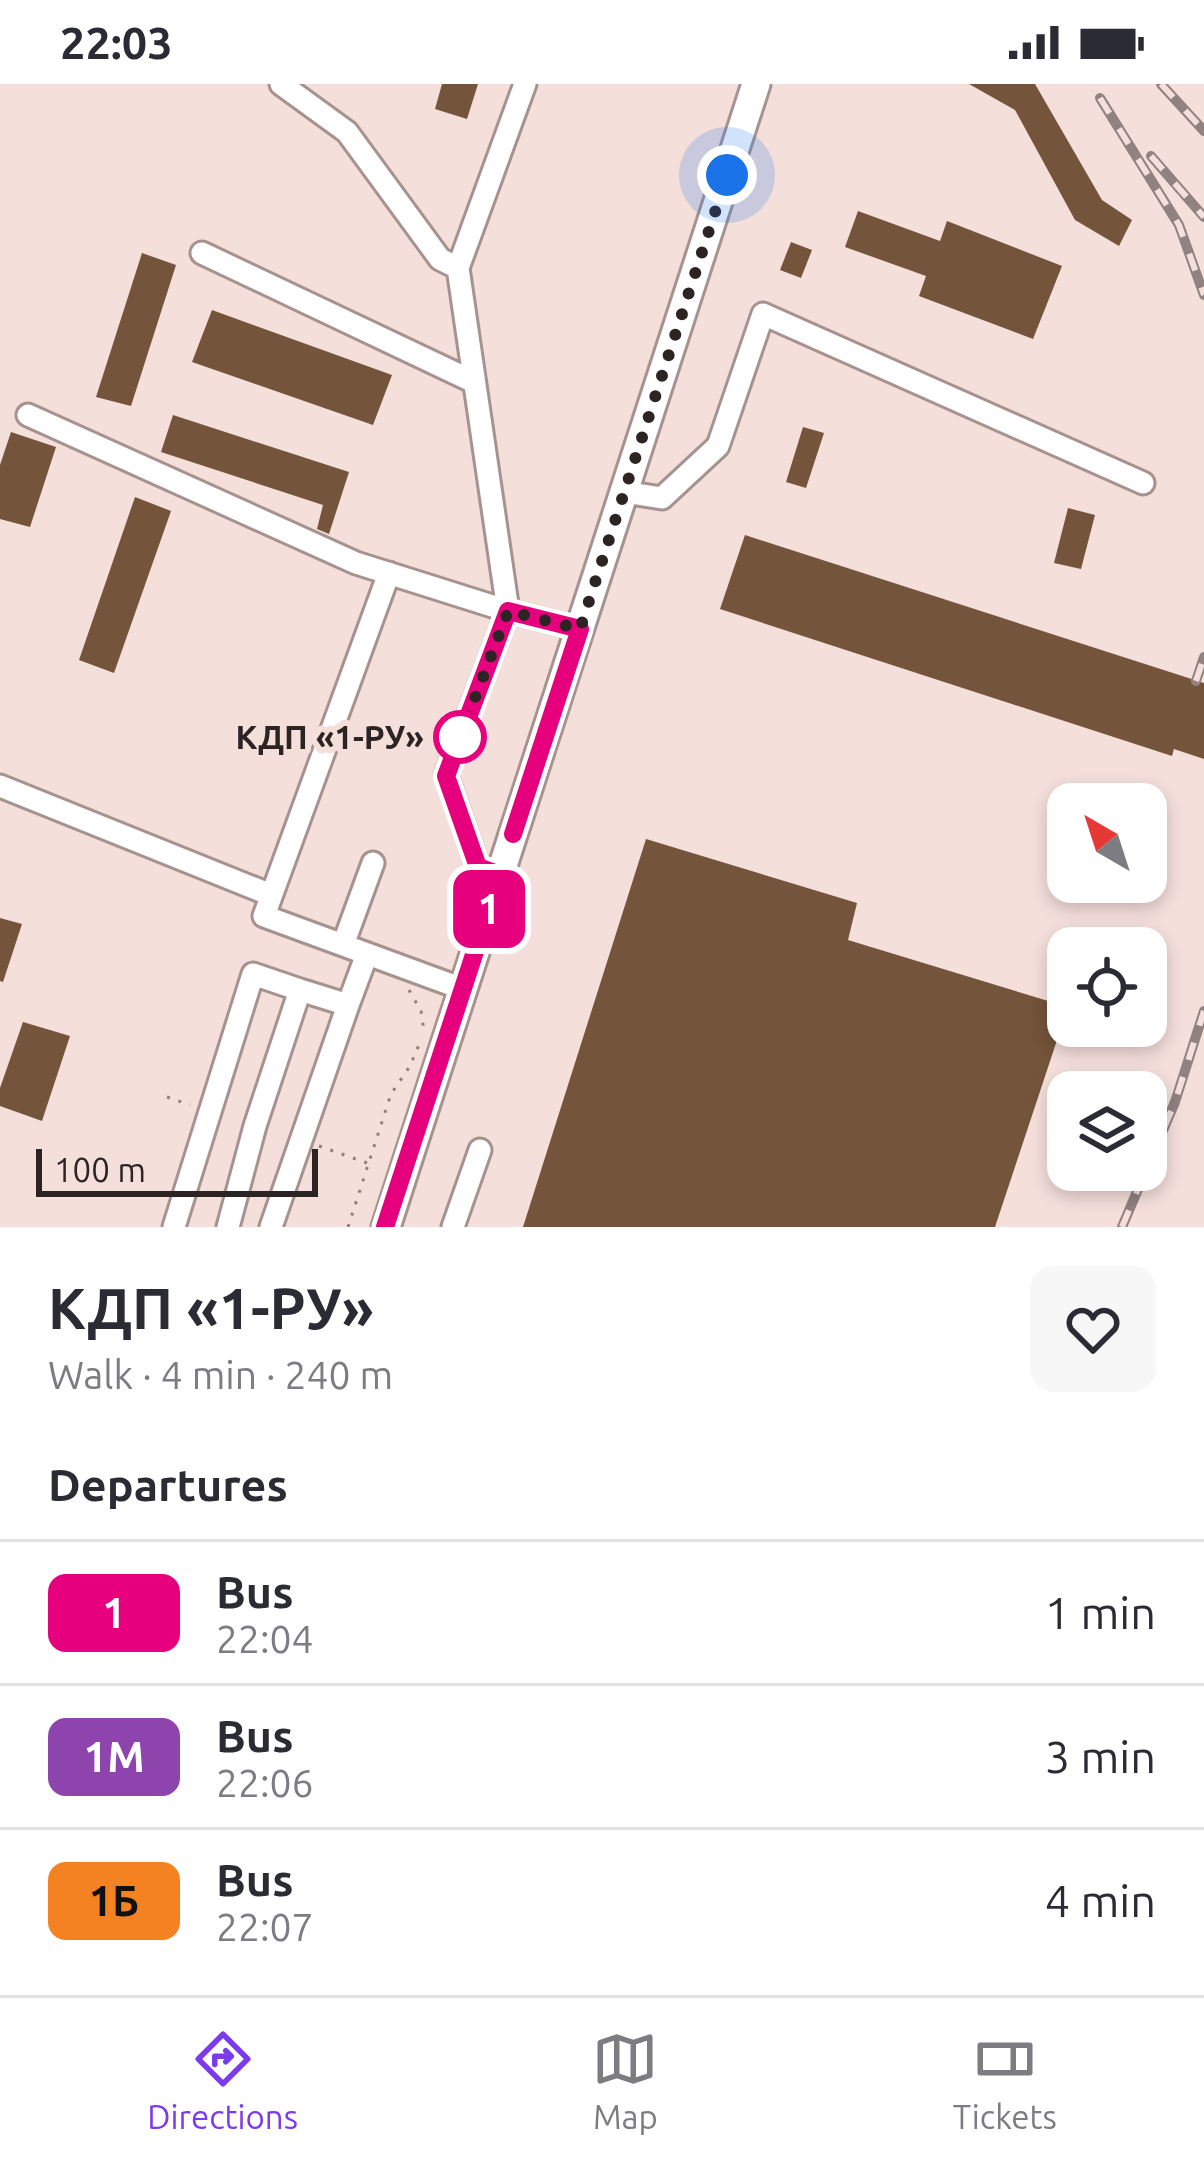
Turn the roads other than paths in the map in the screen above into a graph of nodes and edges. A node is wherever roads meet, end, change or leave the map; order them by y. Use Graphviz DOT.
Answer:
graph roads {
  1 [pos="281,84"];
  2 [pos="525,84"];
  3 [pos="756,84"];
  4 [pos="202,253"];
  5 [pos="458,268"];
  6 [pos="474,382"];
  7 [pos="28,415"];
  8 [pos="1143,483"];
  9 [pos="624,492"];
  10 [pos="389,573"];
  11 [pos="508,611"];
  12 [pos="580,629"];
  13 [pos="0,786"];
  14 [pos="373,863"];
  15 [pos="500,875"];
  16 [pos="272,895"];
  17 [pos="343,945"];
  18 [pos="367,954"];
  19 [pos="463,988"];
  20 [pos="300,990"];
  21 [pos="348,1005"];
  22 [pos="480,1150"];
  23 [pos="174,1227"];
  24 [pos="228,1227"];
  25 [pos="271,1227"];
  26 [pos="386,1227"];
  27 [pos="453,1227"];
  1 -- 5 [label="lane"];
  2 -- 5 [label="lane"];
  3 -- 9 [label="main road"];
  4 -- 6 [label="lane"];
  5 -- 6 [label="lane"];
  6 -- 11 [label="lane"];
  7 -- 10 [label="lane"];
  8 -- 9 [label="lane"];
  9 -- 12 [label="main road"];
  10 -- 11 [label="lane"];
  10 -- 16 [label="lane"];
  11 -- 12 [label="lane"];
  11 -- 15 [label="lane"];
  12 -- 15 [label="main road"];
  13 -- 16 [label="lane"];
  14 -- 17 [label="lane"];
  15 -- 19 [label="main road"];
  16 -- 17 [label="lane"];
  17 -- 18 [label="lane"];
  18 -- 19 [label="lane"];
  18 -- 21 [label="lane"];
  19 -- 26 [label="main road"];
  20 -- 21 [label="lane"];
  20 -- 23 [label="lane"];
  20 -- 24 [label="lane"];
  21 -- 25 [label="lane"];
  22 -- 27 [label="lane"];
}
